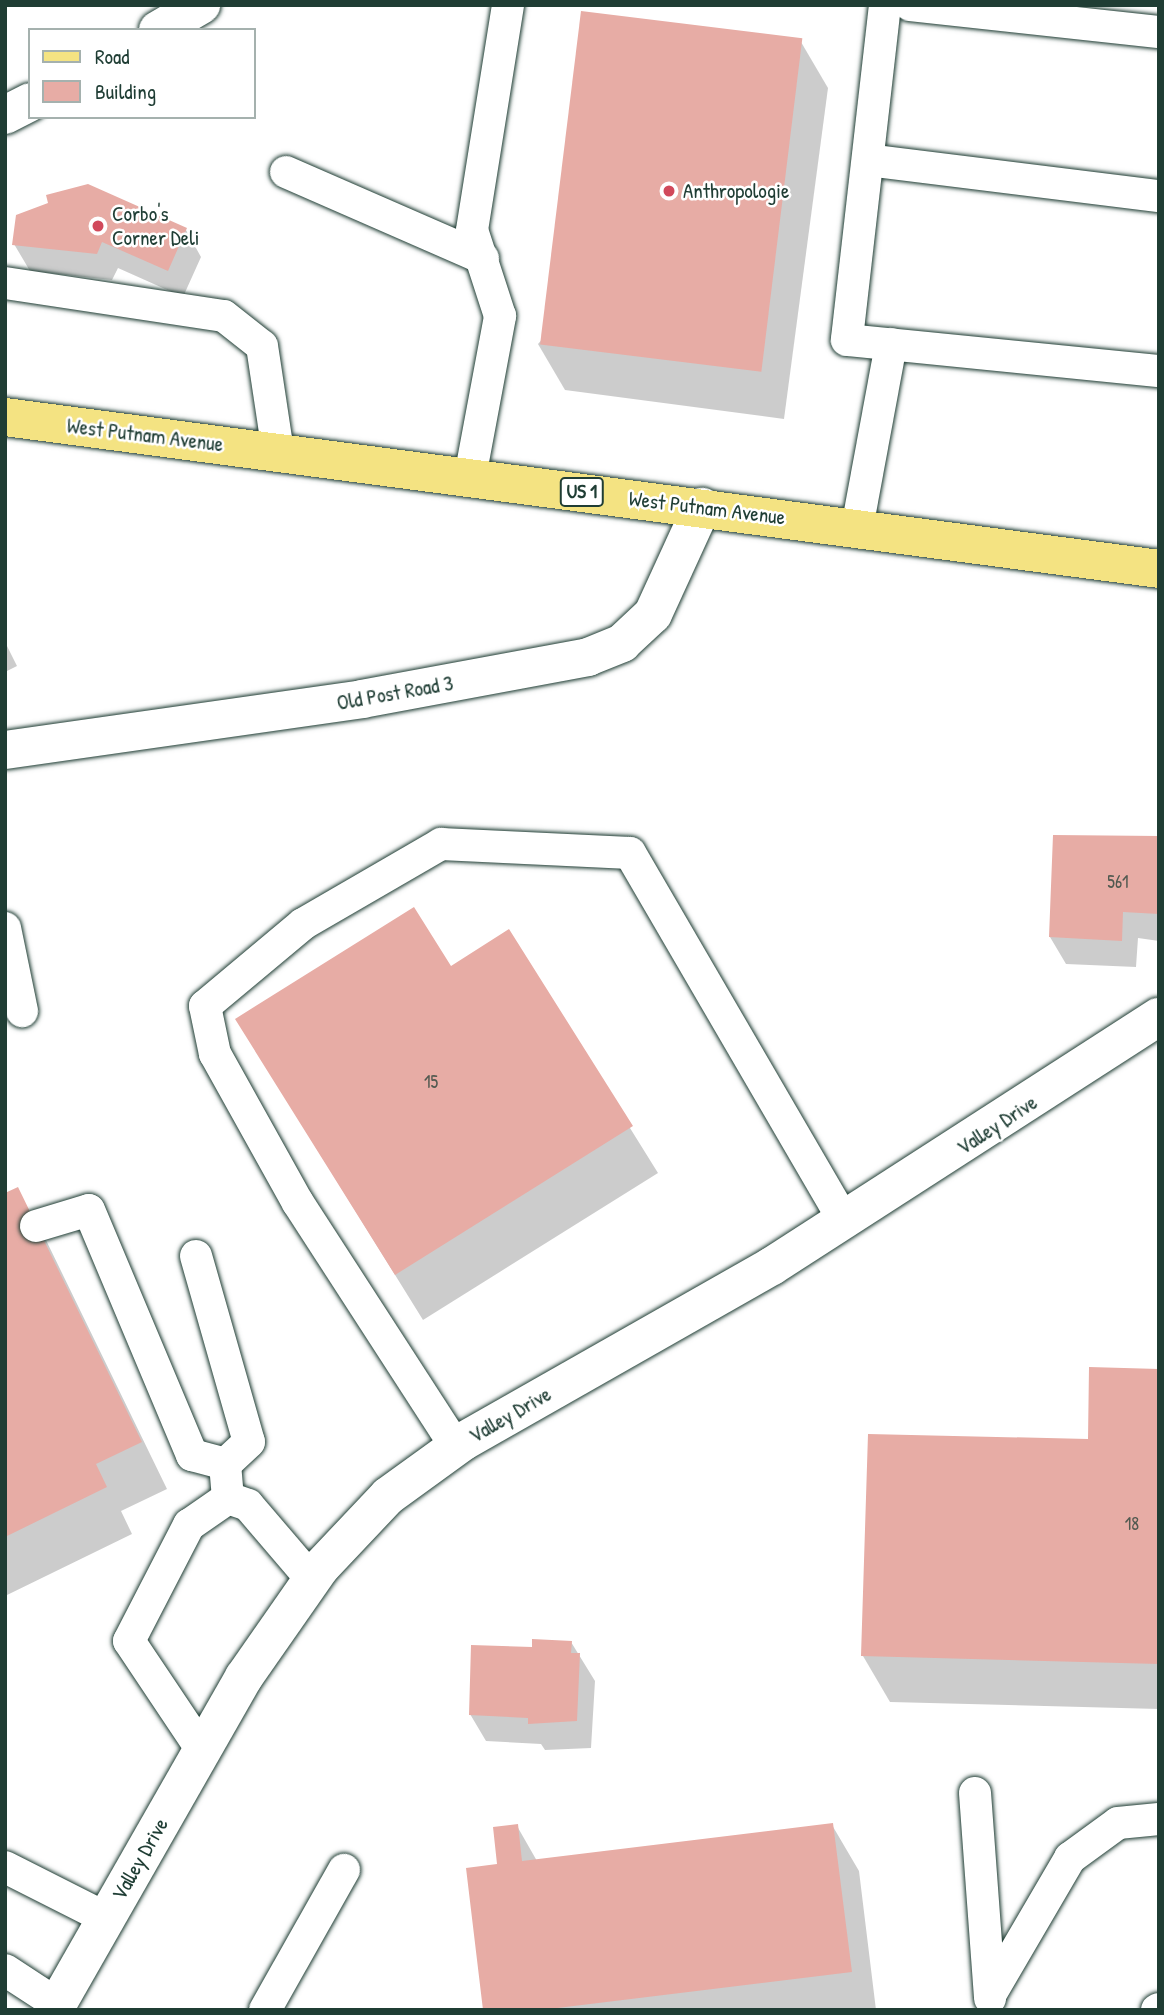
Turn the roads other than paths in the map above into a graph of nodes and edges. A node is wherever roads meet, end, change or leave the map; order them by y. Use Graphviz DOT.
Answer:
graph roads {
  1 [pos="201,5"];
  2 [pos="508,5"];
  3 [pos="886,5"];
  4 [pos="910,5"];
  5 [pos="161,28"];
  6 [pos="1159,32"];
  7 [pos="868,160"];
  8 [pos="286,172"];
  9 [pos="1159,197"];
  10 [pos="483,258"];
  11 [pos="5,283"];
  12 [pos="891,344"];
  13 [pos="1159,371"];
  14 [pos="5,417"];
  15 [pos="278,452"];
  16 [pos="470,477"];
  17 [pos="702,507"];
  18 [pos="858,528"];
  19 [pos="1159,569"];
  20 [pos="5,750"];
  21 [pos="5,928"];
  22 [pos="22,1010"];
  23 [pos="1156,1023"];
  24 [pos="844,1221"];
  25 [pos="36,1226"];
  26 [pos="196,1256"];
  27 [pos="456,1447"];
  28 [pos="225,1464"];
  29 [pos="228,1499"];
  30 [pos="312,1580"];
  31 [pos="202,1750"];
  32 [pos="975,1793"];
  33 [pos="1159,1819"];
  34 [pos="5,1867"];
  35 [pos="344,1870"];
  36 [pos="106,1918"];
  37 [pos="5,1970"];
  38 [pos="990,2002"];
  39 [pos="56,2007"];
  40 [pos="265,2010"];
  1 -- 5 [label="street"];
  2 -- 10 [label="lane"];
  3 -- 7 [label="lane"];
  4 -- 6 [label="lane"];
  7 -- 9 [label="lane"];
  7 -- 12 [label="lane"];
  8 -- 10 [label="lane"];
  10 -- 16 [label="lane"];
  11 -- 15 [label="lane"];
  12 -- 13 [label="lane"];
  12 -- 18 [label="lane"];
  14 -- 15 [label="main road, West Putnam Avenue / US 1"];
  15 -- 16 [label="main road, West Putnam Avenue / US 1"];
  16 -- 17 [label="main road, West Putnam Avenue / US 1"];
  17 -- 18 [label="main road, West Putnam Avenue / US 1"];
  17 -- 20 [label="street, Old Post Road 3"];
  18 -- 19 [label="main road, West Putnam Avenue / US 1"];
  21 -- 22 [label="lane"];
  23 -- 24 [label="street, Valley Drive"];
  24 -- 27 [label="street, Valley Drive"];
  24 -- 27 [label="lane"];
  25 -- 28 [label="lane"];
  26 -- 28 [label="lane"];
  27 -- 30 [label="street, Valley Drive"];
  28 -- 29 [label="lane"];
  29 -- 30 [label="lane"];
  29 -- 31 [label="lane"];
  30 -- 31 [label="street, Valley Drive"];
  31 -- 36 [label="street, Valley Drive"];
  32 -- 38 [label="lane"];
  33 -- 38 [label="lane"];
  34 -- 36 [label="lane"];
  35 -- 40 [label="lane"];
  36 -- 39 [label="street, Valley Drive"];
  37 -- 39 [label="lane"];
}
